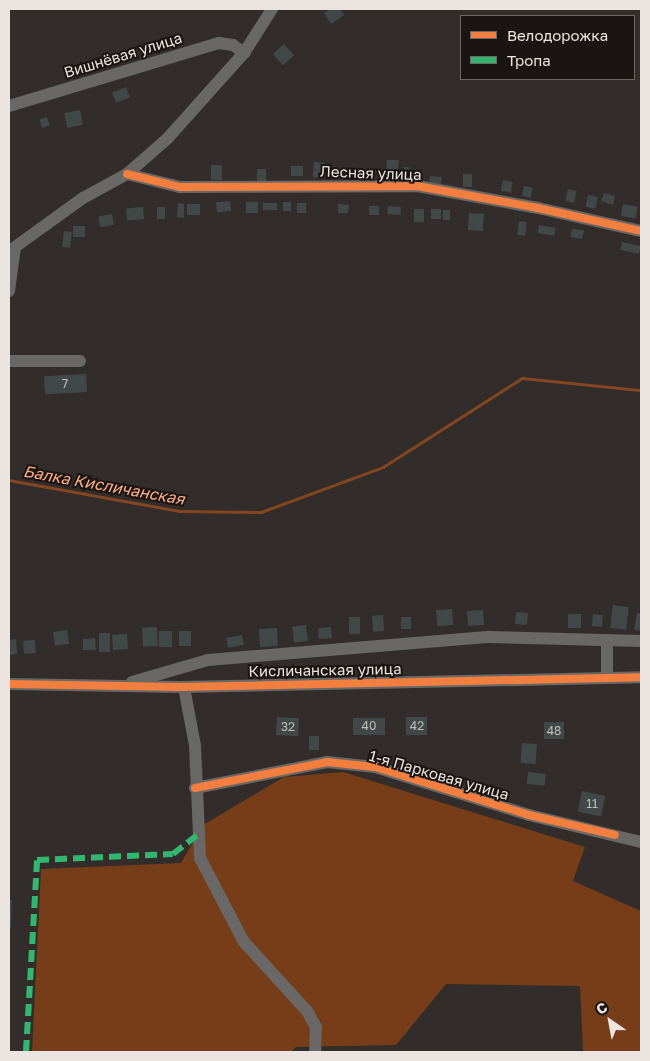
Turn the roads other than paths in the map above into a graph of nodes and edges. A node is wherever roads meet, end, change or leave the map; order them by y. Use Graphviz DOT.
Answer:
graph roads {
  1 [pos="272,9"];
  2 [pos="244,53"];
  3 [pos="9,106"];
  4 [pos="126,174"];
  5 [pos="641,232"];
  6 [pos="12,246"];
  7 [pos="9,291"];
  8 [pos="9,361"];
  9 [pos="80,361"];
  10 [pos="607,640"];
  11 [pos="641,641"];
  12 [pos="641,677"];
  13 [pos="607,678"];
  14 [pos="9,684"];
  15 [pos="120,686"];
  16 [pos="184,687"];
  17 [pos="195,788"];
  18 [pos="641,842"];
  19 [pos="315,1052"];
  1 -- 2 [label="street"];
  2 -- 3 [label="street, Вишнёвая улица"];
  2 -- 4 [label="street"];
  4 -- 5 [label="street, Лесная улица"];
  4 -- 6 [label="street"];
  6 -- 7 [label="street"];
  8 -- 9 [label="street"];
  10 -- 11 [label="street"];
  10 -- 13 [label="street"];
  10 -- 15 [label="street"];
  12 -- 13 [label="street, Кисличанская улица"];
  13 -- 16 [label="street, Кисличанская улица"];
  14 -- 15 [label="street, Кисличанская улица"];
  15 -- 16 [label="street, Кисличанская улица"];
  16 -- 17 [label="street"];
  17 -- 18 [label="street, 1-я Парковая улица"];
  17 -- 19 [label="street"];
}
